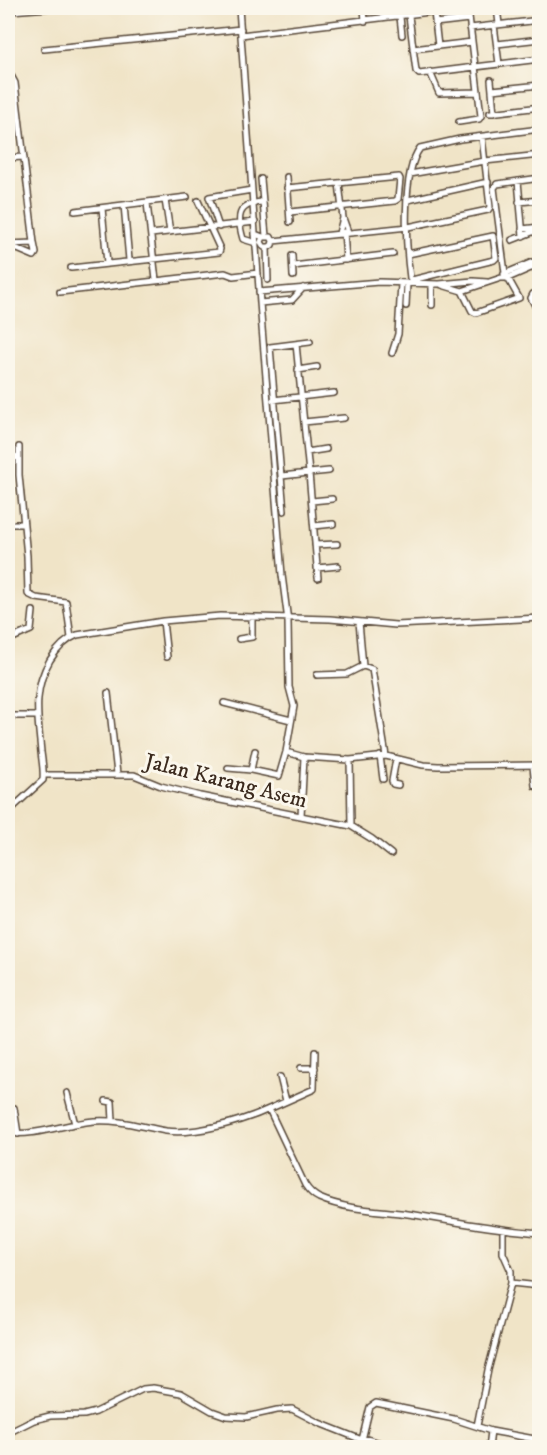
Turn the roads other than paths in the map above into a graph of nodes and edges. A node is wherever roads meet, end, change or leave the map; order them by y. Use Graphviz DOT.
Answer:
graph roads {
  1 [pos="50,8"];
  2 [pos="239,8"];
  3 [pos="364,8"];
  4 [pos="399,8"];
  5 [pos="408,8"];
  6 [pos="468,8"];
  7 [pos="496,8"];
  8 [pos="446,9"];
  9 [pos="10,11"];
  10 [pos="434,12"];
  11 [pos="404,16"];
  12 [pos="469,19"];
  13 [pos="540,20"];
  14 [pos="365,21"];
  15 [pos="447,21"];
  16 [pos="435,23"];
  17 [pos="496,25"];
  18 [pos="470,28"];
  19 [pos="241,32"];
  20 [pos="402,35"];
  21 [pos="540,39"];
  22 [pos="472,42"];
  23 [pos="496,44"];
  24 [pos="438,46"];
  25 [pos="44,49"];
  26 [pos="413,49"];
  27 [pos="540,59"];
  28 [pos="499,64"];
  29 [pos="474,67"];
  30 [pos="8,70"];
  31 [pos="430,72"];
  32 [pos="491,80"];
  33 [pos="8,83"];
  34 [pos="540,85"];
  35 [pos="15,87"];
  36 [pos="8,90"];
  37 [pos="492,90"];
  38 [pos="477,92"];
  39 [pos="540,107"];
  40 [pos="459,122"];
  41 [pos="540,129"];
  42 [pos="482,137"];
  43 [pos="540,155"];
  44 [pos="23,157"];
  45 [pos="8,158"];
  46 [pos="485,161"];
  47 [pos="410,174"];
  48 [pos="286,177"];
  49 [pos="540,178"];
  50 [pos="261,179"];
  51 [pos="518,181"];
  52 [pos="488,182"];
  53 [pos="339,183"];
  54 [pos="287,188"];
  55 [pos="252,190"];
  56 [pos="187,197"];
  57 [pos="165,200"];
  58 [pos="408,200"];
  59 [pos="540,200"];
  60 [pos="198,201"];
  61 [pos="253,202"];
  62 [pos="262,202"];
  63 [pos="519,202"];
  64 [pos="147,203"];
  65 [pos="124,206"];
  66 [pos="342,206"];
  67 [pos="102,208"];
  68 [pos="75,211"];
  69 [pos="290,212"];
  70 [pos="343,218"];
  71 [pos="255,222"];
  72 [pos="291,222"];
  73 [pos="240,224"];
  74 [pos="214,227"];
  75 [pos="404,227"];
  76 [pos="540,228"];
  77 [pos="522,229"];
  78 [pos="170,232"];
  79 [pos="344,232"];
  80 [pos="151,234"];
  81 [pos="255,234"];
  82 [pos="265,236"];
  83 [pos="523,236"];
  84 [pos="513,240"];
  85 [pos="273,241"];
  86 [pos="34,243"];
  87 [pos="8,244"];
  88 [pos="256,247"];
  89 [pos="265,247"];
  90 [pos="393,254"];
  91 [pos="408,254"];
  92 [pos="292,256"];
  93 [pos="153,257"];
  94 [pos="540,258"];
  95 [pos="129,260"];
  96 [pos="346,260"];
  97 [pos="107,263"];
  98 [pos="540,264"];
  99 [pos="293,266"];
  100 [pos="71,268"];
  101 [pos="258,273"];
  102 [pos="293,276"];
  103 [pos="505,276"];
  104 [pos="156,280"];
  105 [pos="268,280"];
  106 [pos="487,282"];
  107 [pos="404,284"];
  108 [pos="435,284"];
  109 [pos="303,288"];
  110 [pos="462,291"];
  111 [pos="540,291"];
  112 [pos="60,292"];
  113 [pos="259,292"];
  114 [pos="260,303"];
  115 [pos="432,305"];
  116 [pos="406,306"];
  117 [pos="540,315"];
  118 [pos="310,342"];
  119 [pos="296,344"];
  120 [pos="267,347"];
  121 [pos="392,353"];
  122 [pos="318,367"];
  123 [pos="298,370"];
  124 [pos="333,393"];
  125 [pos="301,397"];
  126 [pos="271,400"];
  127 [pos="344,418"];
  128 [pos="304,422"];
  129 [pos="19,447"];
  130 [pos="326,450"];
  131 [pos="307,452"];
  132 [pos="19,456"];
  133 [pos="8,458"];
  134 [pos="329,471"];
  135 [pos="309,473"];
  136 [pos="282,476"];
  137 [pos="332,499"];
  138 [pos="312,501"];
  139 [pos="284,511"];
  140 [pos="8,524"];
  141 [pos="23,524"];
  142 [pos="333,524"];
  143 [pos="314,526"];
  144 [pos="337,544"];
  145 [pos="315,545"];
  146 [pos="338,566"];
  147 [pos="317,568"];
  148 [pos="318,578"];
  149 [pos="33,611"];
  150 [pos="252,617"];
  151 [pos="287,618"];
  152 [pos="540,618"];
  153 [pos="164,621"];
  154 [pos="359,622"];
  155 [pos="70,635"];
  156 [pos="238,639"];
  157 [pos="8,640"];
  158 [pos="167,657"];
  159 [pos="363,666"];
  160 [pos="317,675"];
  161 [pos="108,693"];
  162 [pos="224,703"];
  163 [pos="8,716"];
  164 [pos="34,716"];
  165 [pos="291,720"];
  166 [pos="255,751"];
  167 [pos="286,752"];
  168 [pos="383,756"];
  169 [pos="304,757"];
  170 [pos="396,759"];
  171 [pos="350,760"];
  172 [pos="536,766"];
  173 [pos="228,768"];
  174 [pos="251,770"];
  175 [pos="117,774"];
  176 [pos="44,776"];
  177 [pos="383,779"];
  178 [pos="398,785"];
  179 [pos="540,788"];
  180 [pos="8,812"];
  181 [pos="301,816"];
  182 [pos="351,826"];
  183 [pos="390,854"];
  184 [pos="315,1052"];
  185 [pos="301,1068"];
  186 [pos="315,1068"];
  187 [pos="280,1077"];
  188 [pos="68,1093"];
  189 [pos="106,1101"];
  190 [pos="286,1101"];
  191 [pos="14,1108"];
  192 [pos="269,1109"];
  193 [pos="113,1121"];
  194 [pos="75,1124"];
  195 [pos="8,1133"];
  196 [pos="18,1134"];
  197 [pos="503,1229"];
  198 [pos="540,1233"];
  199 [pos="511,1283"];
  200 [pos="540,1286"];
  201 [pos="477,1425"];
  202 [pos="491,1431"];
  203 [pos="8,1433"];
  204 [pos="362,1439"];
  205 [pos="538,1439"];
  206 [pos="363,1448"];
  207 [pos="398,1448"];
  208 [pos="489,1448"];
  209 [pos="539,1448"];
  1 -- 9 [label="street"];
  2 -- 19 [label="street"];
  3 -- 14 [label="street"];
  4 -- 11 [label="street"];
  5 -- 11 [label="street"];
  6 -- 12 [label="street"];
  7 -- 17 [label="street"];
  8 -- 10 [label="street"];
  8 -- 15 [label="street"];
  10 -- 11 [label="street"];
  10 -- 16 [label="street"];
  11 -- 14 [label="street"];
  11 -- 20 [label="street"];
  11 -- 26 [label="street"];
  12 -- 15 [label="street"];
  12 -- 18 [label="street"];
  13 -- 17 [label="street"];
  14 -- 19 [label="street"];
  15 -- 16 [label="street"];
  16 -- 24 [label="street"];
  17 -- 18 [label="street"];
  17 -- 23 [label="street"];
  18 -- 22 [label="street"];
  19 -- 25 [label="street"];
  19 -- 55 [label="street"];
  21 -- 23 [label="street"];
  22 -- 24 [label="street"];
  22 -- 29 [label="street"];
  23 -- 28 [label="street"];
  24 -- 26 [label="street"];
  26 -- 31 [label="street"];
  27 -- 28 [label="street"];
  28 -- 29 [label="street"];
  29 -- 31 [label="street"];
  29 -- 38 [label="street"];
  30 -- 35 [label="street"];
  31 -- 38 [label="street"];
  32 -- 37 [label="street"];
  33 -- 35 [label="street"];
  34 -- 37 [label="street"];
  35 -- 36 [label="street"];
  35 -- 44 [label="street"];
  37 -- 39 [label="street"];
  38 -- 40 [label="street"];
  41 -- 42 [label="street"];
  42 -- 46 [label="street"];
  42 -- 47 [label="street"];
  43 -- 46 [label="street"];
  44 -- 45 [label="street"];
  44 -- 86 [label="street"];
  46 -- 47 [label="street"];
  46 -- 52 [label="street"];
  47 -- 58 [label="street"];
  48 -- 54 [label="street"];
  49 -- 51 [label="street"];
  50 -- 62 [label="street"];
  51 -- 63 [label="street"];
  51 -- 103 [label="street"];
  52 -- 58 [label="street"];
  52 -- 75 [label="street"];
  53 -- 54 [label="street"];
  53 -- 66 [label="street"];
  53 -- 66 [label="street"];
  54 -- 69 [label="street"];
  55 -- 61 [label="street"];
  55 -- 74 [label="street"];
  56 -- 57 [label="street"];
  57 -- 64 [label="street"];
  57 -- 78 [label="street"];
  58 -- 75 [label="street"];
  59 -- 63 [label="street"];
  60 -- 74 [label="street"];
  61 -- 62 [label="street"];
  61 -- 71 [label="street"];
  61 -- 73 [label="street"];
  62 -- 82 [label="street"];
  63 -- 77 [label="street"];
  64 -- 65 [label="street"];
  64 -- 80 [label="street"];
  65 -- 67 [label="street"];
  65 -- 95 [label="street"];
  66 -- 69 [label="street"];
  66 -- 70 [label="street"];
  67 -- 68 [label="street"];
  67 -- 97 [label="street"];
  69 -- 72 [label="street"];
  70 -- 79 [label="street"];
  70 -- 79 [label="street"];
  71 -- 73 [label="street"];
  71 -- 81 [label="street"];
  73 -- 74 [label="street"];
  73 -- 88 [label="street"];
  74 -- 78 [label="street"];
  74 -- 93 [label="street"];
  75 -- 79 [label="street"];
  75 -- 91 [label="street"];
  76 -- 77 [label="street"];
  76 -- 83 [label="street"];
  77 -- 83 [label="street"];
  78 -- 80 [label="street"];
  79 -- 85 [label="street"];
  79 -- 96 [label="street"];
  80 -- 93 [label="street"];
  81 -- 82 [label="street"];
  81 -- 88 [label="street"];
  82 -- 85 [label="street"];
  82 -- 89 [label="street"];
  83 -- 84 [label="street"];
  85 -- 89 [label="street"];
  86 -- 87 [label="street"];
  86 -- 87 [label="street"];
  88 -- 89 [label="street"];
  88 -- 101 [label="street"];
  89 -- 105 [label="street"];
  90 -- 96 [label="street"];
  91 -- 91 [label="street"];
  92 -- 99 [label="street"];
  93 -- 95 [label="street"];
  93 -- 104 [label="street"];
  94 -- 103 [label="street"];
  95 -- 97 [label="street"];
  96 -- 99 [label="street"];
  97 -- 100 [label="street"];
  98 -- 103 [label="street"];
  99 -- 102 [label="street"];
  101 -- 104 [label="street"];
  101 -- 113 [label="street"];
  103 -- 106 [label="street"];
  103 -- 110 [label="street"];
  104 -- 112 [label="street"];
  106 -- 108 [label="street"];
  106 -- 110 [label="street"];
  107 -- 108 [label="street"];
  107 -- 109 [label="street"];
  107 -- 116 [label="street"];
  107 -- 121 [label="street"];
  108 -- 110 [label="street"];
  108 -- 115 [label="street"];
  109 -- 113 [label="street"];
  109 -- 114 [label="street"];
  111 -- 117 [label="street"];
  113 -- 114 [label="street"];
  114 -- 120 [label="street"];
  118 -- 119 [label="street"];
  119 -- 120 [label="street"];
  119 -- 123 [label="street"];
  120 -- 126 [label="street"];
  122 -- 123 [label="street"];
  123 -- 125 [label="street"];
  124 -- 125 [label="street"];
  125 -- 126 [label="street"];
  125 -- 128 [label="street"];
  126 -- 136 [label="street"];
  126 -- 151 [label="street"];
  127 -- 128 [label="street"];
  128 -- 131 [label="street"];
  129 -- 132 [label="street"];
  130 -- 131 [label="street"];
  131 -- 135 [label="street"];
  132 -- 133 [label="street"];
  132 -- 141 [label="street"];
  134 -- 135 [label="street"];
  135 -- 136 [label="street"];
  135 -- 138 [label="street"];
  136 -- 139 [label="street"];
  137 -- 138 [label="street"];
  138 -- 143 [label="street"];
  140 -- 141 [label="street"];
  141 -- 155 [label="street"];
  142 -- 143 [label="street"];
  143 -- 145 [label="street"];
  144 -- 145 [label="street"];
  145 -- 147 [label="street"];
  146 -- 147 [label="street"];
  147 -- 148 [label="street"];
  149 -- 157 [label="street"];
  150 -- 151 [label="street"];
  150 -- 153 [label="street"];
  150 -- 156 [label="street"];
  151 -- 154 [label="street"];
  151 -- 165 [label="street"];
  152 -- 154 [label="street"];
  153 -- 155 [label="street"];
  153 -- 158 [label="street"];
  154 -- 159 [label="street"];
  155 -- 164 [label="street"];
  159 -- 160 [label="street"];
  159 -- 168 [label="street"];
  161 -- 175 [label="street"];
  162 -- 165 [label="street"];
  163 -- 164 [label="street"];
  164 -- 176 [label="street"];
  165 -- 167 [label="street"];
  166 -- 174 [label="street"];
  167 -- 169 [label="street"];
  167 -- 174 [label="street"];
  168 -- 170 [label="street"];
  168 -- 171 [label="street"];
  168 -- 177 [label="street"];
  169 -- 171 [label="street"];
  169 -- 181 [label="street"];
  170 -- 172 [label="street"];
  170 -- 178 [label="street"];
  171 -- 182 [label="street"];
  172 -- 179 [label="street"];
  173 -- 174 [label="street"];
  175 -- 176 [label="street, Jalan Karang Asem"];
  175 -- 181 [label="street, Jalan Karang Asem"];
  176 -- 180 [label="street"];
  181 -- 182 [label="street, Jalan Karang Asem"];
  182 -- 183 [label="street, Jalan Karang Asem"];
  184 -- 186 [label="street"];
  185 -- 186 [label="street"];
  186 -- 190 [label="street"];
  187 -- 190 [label="street"];
  188 -- 194 [label="street"];
  189 -- 193 [label="street"];
  190 -- 192 [label="street"];
  191 -- 196 [label="street"];
  192 -- 193 [label="street"];
  192 -- 197 [label="street"];
  193 -- 194 [label="street"];
  194 -- 196 [label="street"];
  195 -- 196 [label="street"];
  197 -- 198 [label="street"];
  197 -- 199 [label="street"];
  199 -- 200 [label="street"];
  199 -- 201 [label="street"];
  201 -- 202 [label="street"];
  201 -- 204 [label="street"];
  202 -- 205 [label="street"];
  202 -- 208 [label="street"];
  203 -- 204 [label="street"];
  204 -- 206 [label="street"];
  204 -- 207 [label="street"];
  205 -- 209 [label="street"];
}
